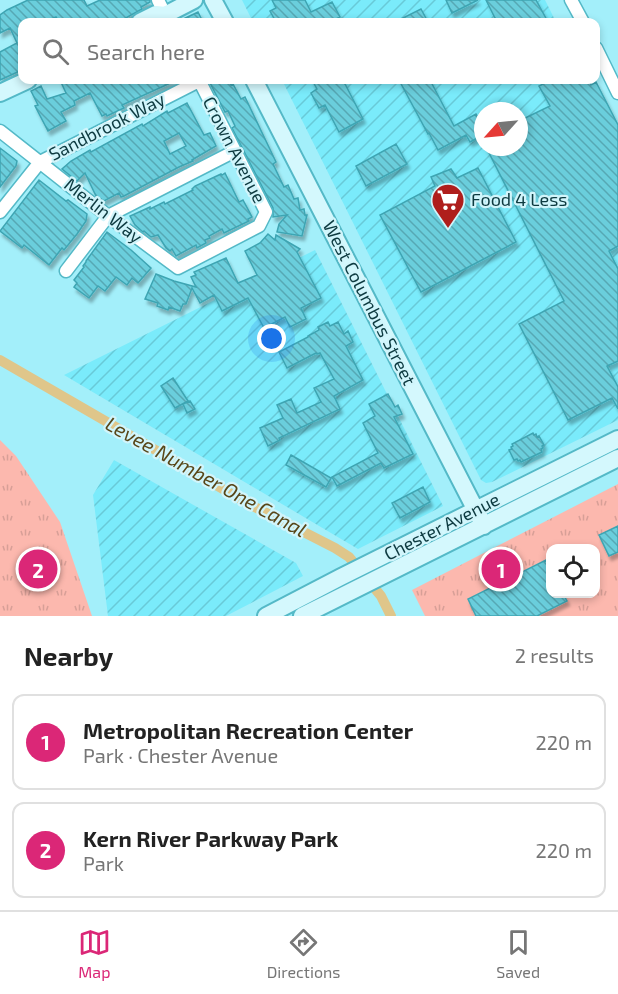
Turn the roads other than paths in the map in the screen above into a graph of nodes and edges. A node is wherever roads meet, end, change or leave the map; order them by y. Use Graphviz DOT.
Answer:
graph roads {
  1 [pos="194,0"];
  2 [pos="213,0"];
  3 [pos="571,0"];
  4 [pos="164,12"];
  5 [pos="148,18"];
  6 [pos="223,18"];
  7 [pos="581,18"];
  8 [pos="600,56"];
  9 [pos="19,84"];
  10 [pos="191,84"];
  11 [pos="201,84"];
  12 [pos="256,84"];
  13 [pos="0,93"];
  14 [pos="618,93"];
  15 [pos="0,131"];
  16 [pos="235,151"];
  17 [pos="40,162"];
  18 [pos="0,212"];
  19 [pos="108,216"];
  20 [pos="178,268"];
  21 [pos="66,271"];
  22 [pos="618,439"];
  23 [pos="618,458"];
  24 [pos="476,510"];
  25 [pos="484,526"];
  26 [pos="266,616"];
  27 [pos="302,616"];
  1 -- 4 [label="main road"];
  2 -- 6 [label="main road"];
  3 -- 7 [label="street"];
  4 -- 5 [label="main road"];
  8 -- 14 [label="street"];
  9 -- 13 [label="main road"];
  10 -- 17 [label="street, Sandbrook Way"];
  11 -- 16 [label="street, Crown Avenue"];
  12 -- 24 [label="main road, West Columbus Street"];
  15 -- 17 [label="street, Merlin Way"];
  16 -- 19 [label="street"];
  16 -- 20 [label="street, Crown Avenue"];
  17 -- 18 [label="street, Sandbrook Way"];
  17 -- 19 [label="street, Merlin Way"];
  19 -- 20 [label="street, Merlin Way"];
  19 -- 21 [label="street"];
  22 -- 24 [label="main road, Chester Avenue"];
  23 -- 25 [label="main road, Chester Avenue"];
  24 -- 25 [label="main road, West Columbus Street"];
  24 -- 26 [label="main road, Chester Avenue"];
  25 -- 27 [label="main road, Chester Avenue"];
}
